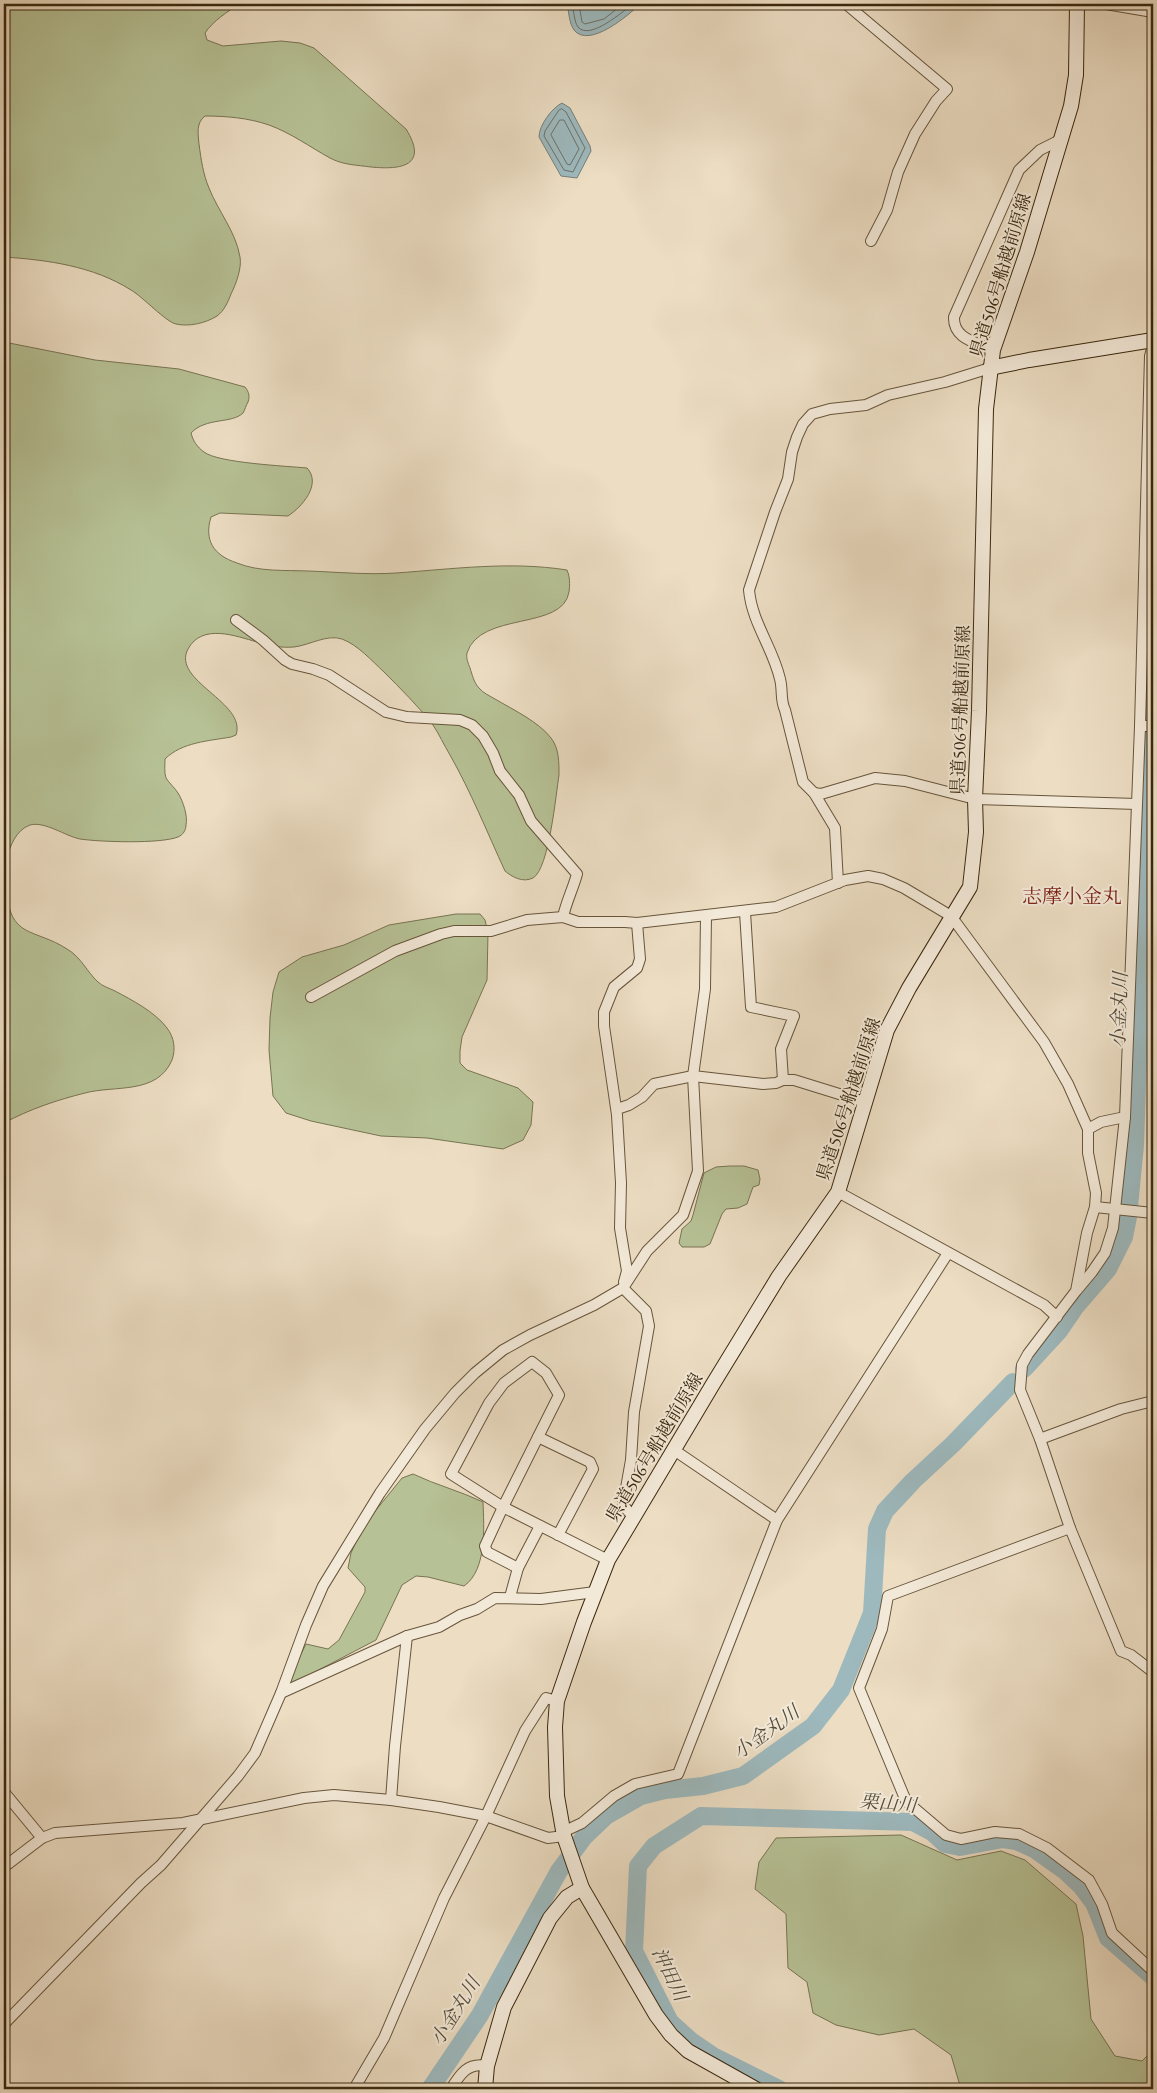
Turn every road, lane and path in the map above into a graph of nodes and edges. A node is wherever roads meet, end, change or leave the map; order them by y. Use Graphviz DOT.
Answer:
graph roads {
  1 [pos="846,4"];
  2 [pos="1077,4"];
  3 [pos="1106,4"];
  4 [pos="1153,12"];
  5 [pos="1062,139"];
  6 [pos="872,241"];
  7 [pos="1153,340"];
  8 [pos="1153,345"];
  9 [pos="993,350"];
  10 [pos="990,368"];
  11 [pos="236,620"];
  12 [pos="1140,726"];
  13 [pos="1153,726"];
  14 [pos="814,793"];
  15 [pos="975,799"];
  16 [pos="1137,804"];
  17 [pos="838,883"];
  18 [pos="745,912"];
  19 [pos="706,916"];
  20 [pos="952,916"];
  21 [pos="563,917"];
  22 [pos="638,924"];
  23 [pos="310,998"];
  24 [pos="693,1076"];
  25 [pos="783,1080"];
  26 [pos="865,1102"];
  27 [pos="616,1109"];
  28 [pos="1125,1117"];
  29 [pos="1088,1129"];
  30 [pos="838,1192"];
  31 [pos="1095,1207"];
  32 [pos="1115,1210"];
  33 [pos="1153,1213"];
  34 [pos="948,1254"];
  35 [pos="623,1288"];
  36 [pos="1076,1291"];
  37 [pos="1057,1317"];
  38 [pos="1153,1401"];
  39 [pos="538,1437"];
  40 [pos="1040,1440"];
  41 [pos="674,1450"];
  42 [pos="503,1507"];
  43 [pos="634,1518"];
  44 [pos="777,1520"];
  45 [pos="540,1526"];
  46 [pos="1070,1528"];
  47 [pos="558,1535"];
  48 [pos="608,1560"];
  49 [pos="518,1568"];
  50 [pos="594,1592"];
  51 [pos="510,1597"];
  52 [pos="407,1636"];
  53 [pos="1153,1672"];
  54 [pos="281,1693"];
  55 [pos="557,1701"];
  56 [pos="4,1792"];
  57 [pos="391,1800"];
  58 [pos="486,1816"];
  59 [pos="198,1821"];
  60 [pos="564,1834"];
  61 [pos="42,1838"];
  62 [pos="4,1867"];
  63 [pos="582,1888"];
  64 [pos="1153,1971"];
  65 [pos="4,2024"];
  66 [pos="487,2066"];
  67 [pos="752,2088"];
  68 [pos="354,2089"];
  69 [pos="450,2089"];
  70 [pos="485,2089"];
  1 -- 6 [label="street"];
  2 -- 5 [label="main road, 県道506号船越前原線"];
  3 -- 4 [label="street"];
  5 -- 9 [label="main road, 県道506号船越前原線"];
  5 -- 9 [label="street"];
  7 -- 10 [label="main road"];
  8 -- 12 [label="street"];
  9 -- 10 [label="main road, 県道506号船越前原線"];
  10 -- 14 [label="street"];
  10 -- 15 [label="main road, 県道506号船越前原線"];
  11 -- 21 [label="street"];
  12 -- 13 [label="street"];
  12 -- 16 [label="street"];
  14 -- 15 [label="street"];
  14 -- 17 [label="street"];
  15 -- 16 [label="street"];
  15 -- 20 [label="main road, 県道506号船越前原線"];
  16 -- 28 [label="street"];
  17 -- 18 [label="street"];
  17 -- 20 [label="street"];
  18 -- 19 [label="street"];
  18 -- 25 [label="street"];
  19 -- 22 [label="street"];
  19 -- 24 [label="street"];
  20 -- 26 [label="main road, 県道506号船越前原線"];
  20 -- 29 [label="street"];
  21 -- 22 [label="street"];
  21 -- 23 [label="street"];
  22 -- 27 [label="street"];
  24 -- 25 [label="street"];
  24 -- 27 [label="street"];
  24 -- 35 [label="street"];
  25 -- 26 [label="street"];
  26 -- 30 [label="main road, 県道506号船越前原線"];
  27 -- 35 [label="street"];
  28 -- 29 [label="street"];
  28 -- 32 [label="street"];
  29 -- 31 [label="street"];
  30 -- 34 [label="street"];
  30 -- 41 [label="main road, 県道506号船越前原線"];
  31 -- 32 [label="street"];
  31 -- 36 [label="street"];
  32 -- 33 [label="street"];
  32 -- 36 [label="street"];
  34 -- 37 [label="street"];
  34 -- 44 [label="street"];
  35 -- 43 [label="street"];
  35 -- 54 [label="street"];
  36 -- 37 [label="street"];
  37 -- 40 [label="street"];
  38 -- 40 [label="street"];
  39 -- 42 [label="street"];
  39 -- 42 [label="street"];
  39 -- 47 [label="street"];
  40 -- 46 [label="street"];
  41 -- 43 [label="main road, 県道506号船越前原線"];
  41 -- 44 [label="street"];
  42 -- 45 [label="street"];
  42 -- 49 [label="street"];
  43 -- 48 [label="main road, 県道506号船越前原線"];
  44 -- 60 [label="street"];
  45 -- 47 [label="street"];
  45 -- 49 [label="street"];
  46 -- 53 [label="street"];
  46 -- 64 [label="street"];
  47 -- 48 [label="street"];
  48 -- 50 [label="main road, 県道506号船越前原線"];
  49 -- 51 [label="street"];
  50 -- 51 [label="street"];
  50 -- 55 [label="main road, 県道506号船越前原線"];
  51 -- 52 [label="street"];
  52 -- 54 [label="street"];
  52 -- 57 [label="street"];
  54 -- 59 [label="street"];
  55 -- 58 [label="street"];
  55 -- 60 [label="main road, 県道506号船越前原線"];
  56 -- 61 [label="street"];
  57 -- 58 [label="street"];
  57 -- 59 [label="street"];
  58 -- 60 [label="street"];
  58 -- 68 [label="street"];
  59 -- 61 [label="street"];
  59 -- 65 [label="street"];
  60 -- 63 [label="main road, 県道506号船越前原線"];
  61 -- 62 [label="street"];
  63 -- 66 [label="main road"];
  63 -- 67 [label="main road, 県道506号船越前原線"];
  66 -- 69 [label="street"];
  66 -- 70 [label="main road"];
}
